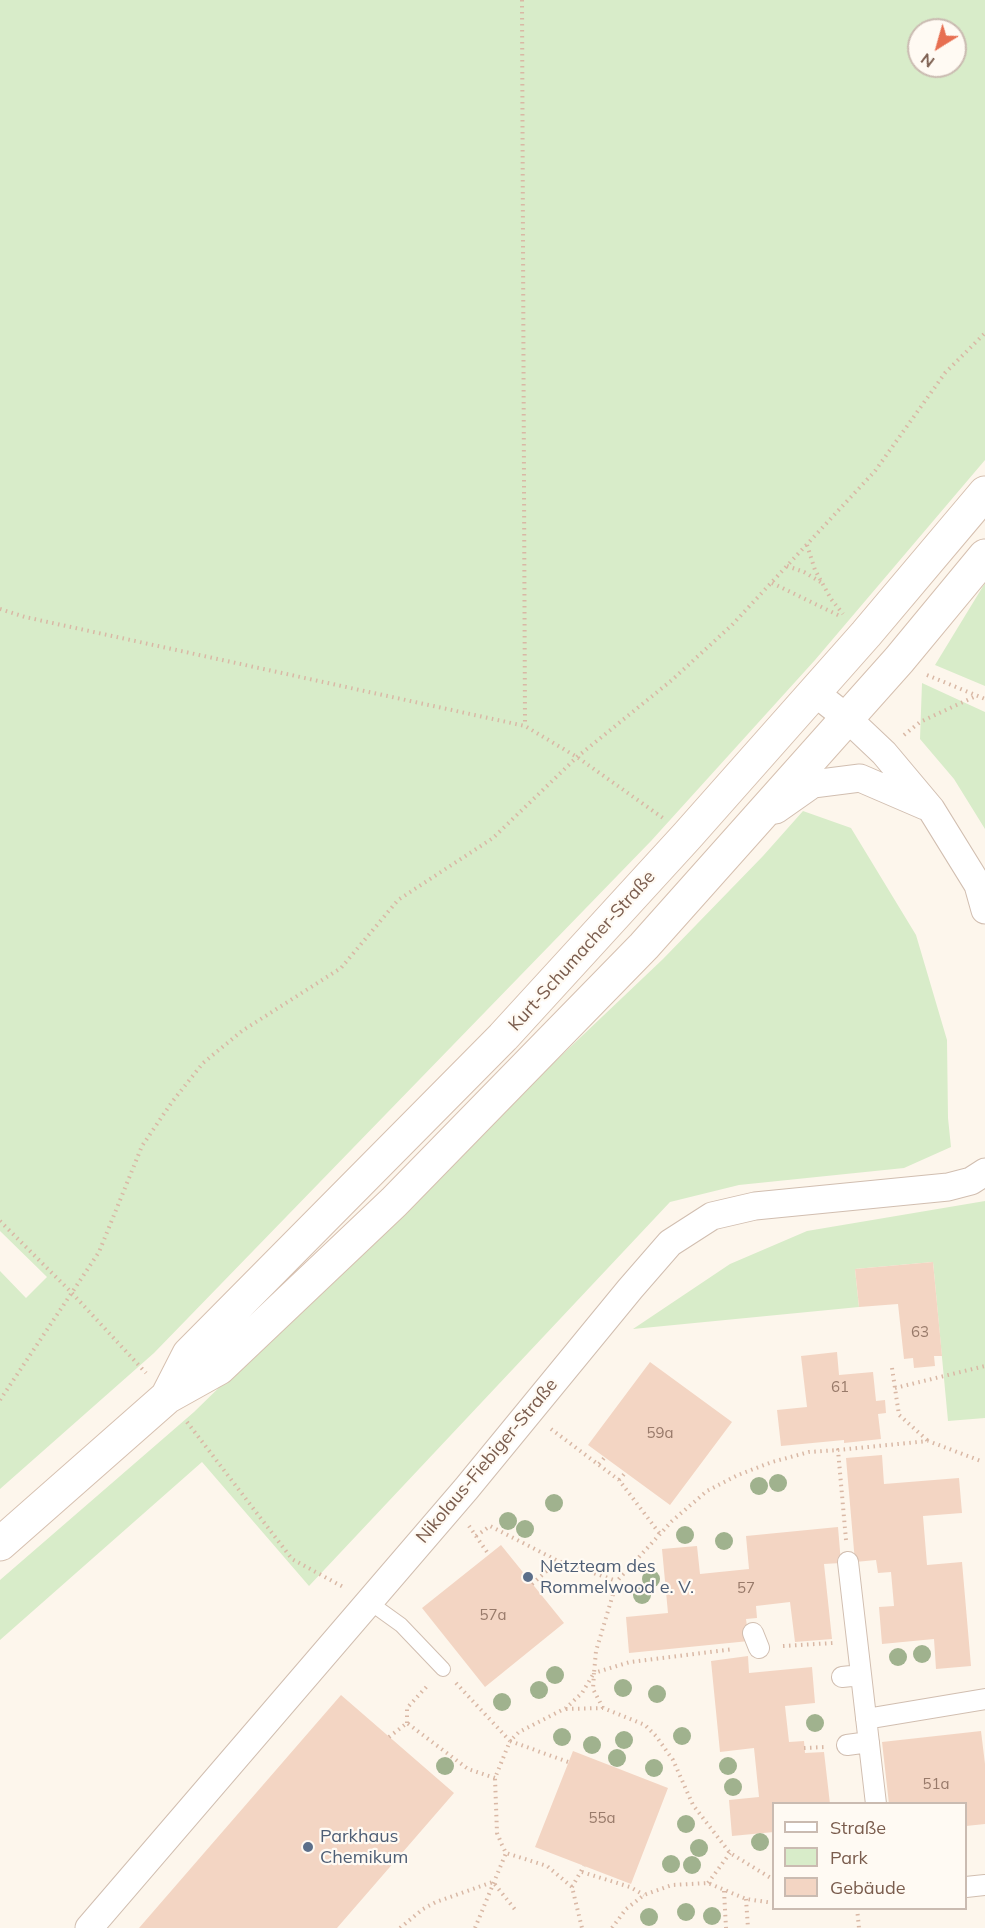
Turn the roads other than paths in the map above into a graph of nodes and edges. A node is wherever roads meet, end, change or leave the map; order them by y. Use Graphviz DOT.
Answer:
graph roads {
  1 [pos="985,493"];
  2 [pos="985,556"];
  3 [pos="814,692"];
  4 [pos="847,718"];
  5 [pos="932,809"];
  6 [pos="746,830"];
  7 [pos="985,910"];
  8 [pos="985,1172"];
  9 [pos="167,1396"];
  10 [pos="0,1544"];
  11 [pos="851,1567"];
  12 [pos="369,1602"];
  13 [pos="443,1669"];
  14 [pos="985,1699"];
  15 [pos="866,1719"];
  16 [pos="869,1743"];
  17 [pos="847,1745"];
  18 [pos="876,1802"];
  19 [pos="985,1885"];
  20 [pos="967,1887"];
  21 [pos="92,1927"];
  1 -- 3 [label="main road, Kurt-Schumacher-Straße"];
  2 -- 4 [label="main road, Kurt-Schumacher-Straße"];
  3 -- 4 [label="street"];
  3 -- 9 [label="main road, Kurt-Schumacher-Straße"];
  4 -- 5 [label="street"];
  4 -- 6 [label="main road, Kurt-Schumacher-Straße"];
  5 -- 6 [label="street"];
  5 -- 7 [label="street"];
  6 -- 9 [label="main road, Kurt-Schumacher-Straße"];
  8 -- 12 [label="street, Nikolaus-Fiebiger-Straße"];
  9 -- 10 [label="main road, Kurt-Schumacher-Straße"];
  11 -- 15 [label="street"];
  12 -- 13 [label="lane"];
  12 -- 21 [label="street, Nikolaus-Fiebiger-Straße"];
  14 -- 15 [label="street"];
  15 -- 16 [label="street"];
  16 -- 17 [label="street"];
  16 -- 18 [label="street"];
  19 -- 20 [label="street"];
}
